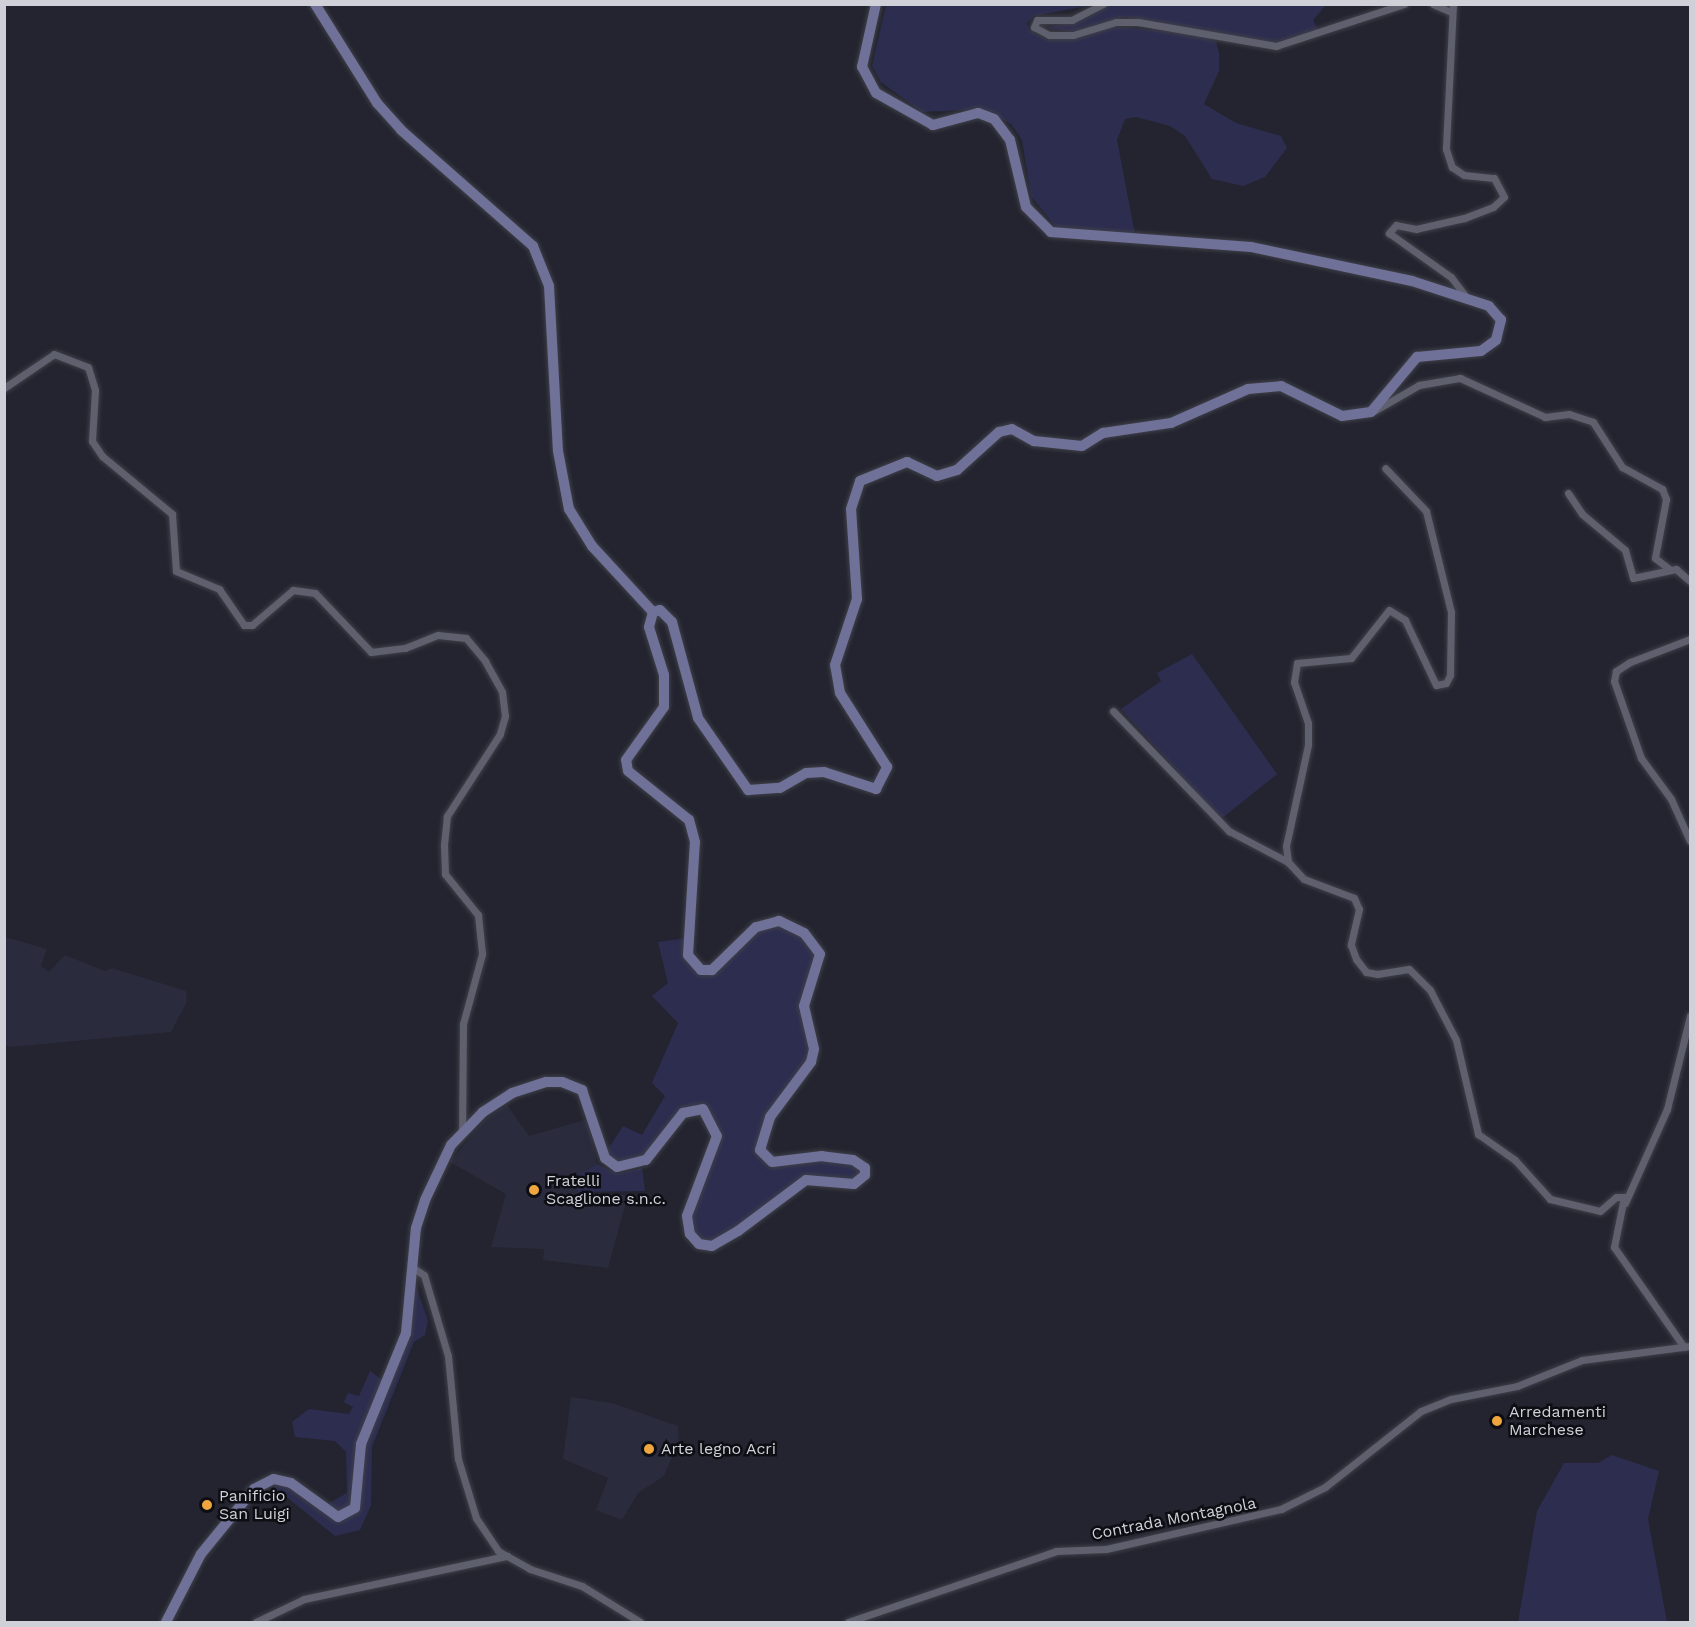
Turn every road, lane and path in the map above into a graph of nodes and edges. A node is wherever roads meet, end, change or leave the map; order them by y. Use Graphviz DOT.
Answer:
graph roads {
  1 [pos="315,4"];
  2 [pos="876,4"];
  3 [pos="1103,4"];
  4 [pos="1404,4"];
  5 [pos="1433,4"];
  6 [pos="1452,8"];
  7 [pos="1466,297"];
  8 [pos="4,388"];
  9 [pos="1371,412"];
  10 [pos="1385,468"];
  11 [pos="1568,493"];
  12 [pos="1669,569"];
  13 [pos="1690,581"];
  14 [pos="653,612"];
  15 [pos="1690,639"];
  16 [pos="1113,711"];
  17 [pos="1690,841"];
  18 [pos="1288,862"];
  19 [pos="1690,1016"];
  20 [pos="462,1132"];
  21 [pos="1625,1203"];
  22 [pos="412,1267"];
  23 [pos="1687,1346"];
  24 [pos="507,1556"];
  25 [pos="166,1623"];
  26 [pos="256,1623"];
  27 [pos="640,1623"];
  28 [pos="848,1623"];
  1 -- 14 [label="main road"];
  2 -- 7 [label="main road"];
  3 -- 4 [label="street"];
  5 -- 6 [label="street"];
  6 -- 7 [label="street"];
  7 -- 9 [label="main road"];
  8 -- 20 [label="street"];
  9 -- 12 [label="street"];
  9 -- 14 [label="main road"];
  10 -- 18 [label="street"];
  11 -- 12 [label="street"];
  12 -- 13 [label="street"];
  14 -- 20 [label="main road"];
  15 -- 17 [label="street"];
  16 -- 18 [label="street"];
  18 -- 21 [label="street"];
  19 -- 21 [label="street"];
  20 -- 22 [label="main road"];
  21 -- 23 [label="street"];
  22 -- 24 [label="street"];
  22 -- 25 [label="main road"];
  23 -- 28 [label="street, Contrada Montagnola"];
  24 -- 26 [label="street"];
  24 -- 27 [label="street"];
}
